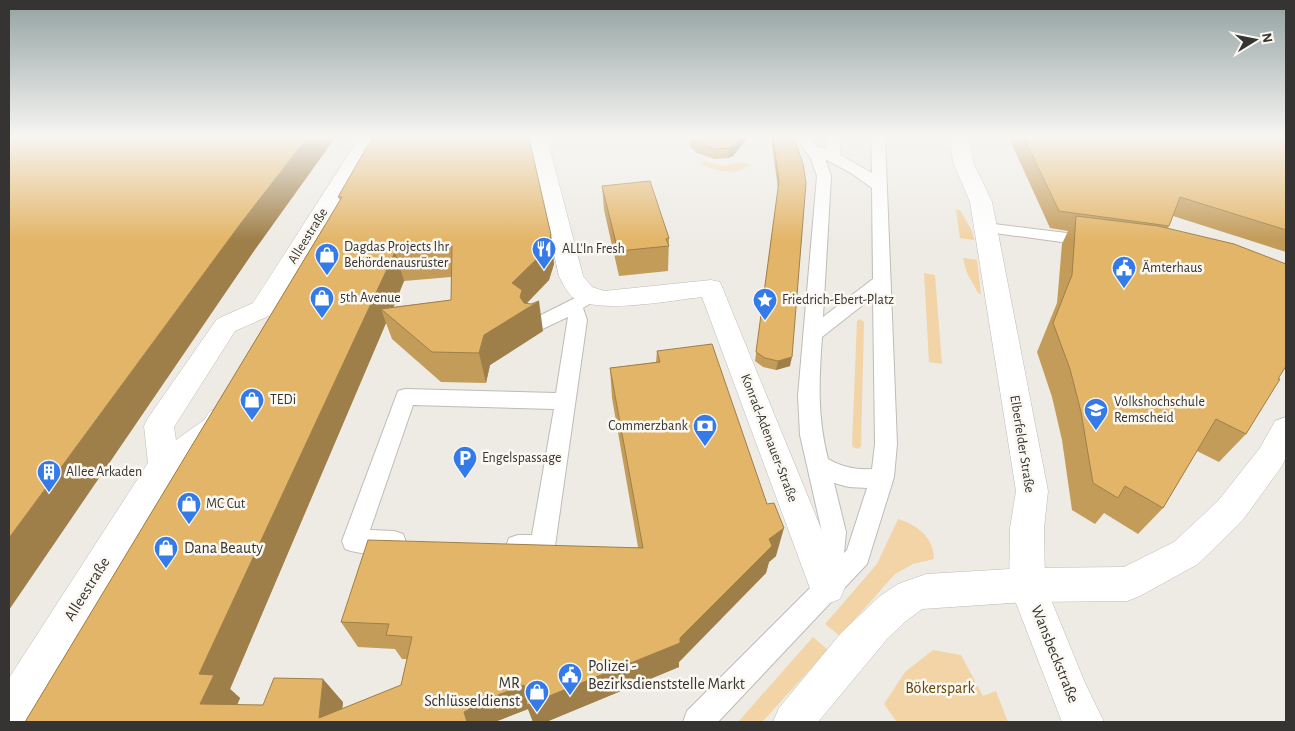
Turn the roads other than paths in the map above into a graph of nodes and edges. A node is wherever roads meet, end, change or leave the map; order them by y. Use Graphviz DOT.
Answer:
graph roads {
  1 [pos="350,172"];
  2 [pos="545,172"];
  3 [pos="822,172"];
  4 [pos="861,172"];
  5 [pos="879,172"];
  6 [pos="968,172"];
  7 [pos="879,186"];
  8 [pos="986,228"];
  9 [pos="1105,243"];
  10 [pos="882,281"];
  11 [pos="582,302"];
  12 [pos="536,326"];
  13 [pos="813,334"];
  14 [pos="234,396"];
  15 [pos="557,401"];
  16 [pos="1286,430"];
  17 [pos="818,464"];
  18 [pos="164,465"];
  19 [pos="882,477"];
  20 [pos="414,543"];
  21 [pos="493,545"];
  22 [pos="1027,585"];
  23 [pos="827,587"];
  24 [pos="9,714"];
  25 [pos="698,722"];
  26 [pos="793,722"];
  27 [pos="1084,722"];
  1 -- 18 [label="street, Alleestraße"];
  2 -- 11 [label="street"];
  3 -- 13 [label="lane"];
  4 -- 7 [label="lane"];
  5 -- 7 [label="lane"];
  6 -- 8 [label="street, Elberfelder Straße"];
  7 -- 10 [label="lane"];
  8 -- 9 [label="lane"];
  8 -- 22 [label="street, Elberfelder Straße"];
  10 -- 13 [label="lane"];
  10 -- 19 [label="lane"];
  11 -- 12 [label="lane"];
  11 -- 15 [label="lane"];
  11 -- 23 [label="street, Konrad-Adenauer-Straße"];
  13 -- 17 [label="lane"];
  14 -- 18 [label="street, Alleestraße"];
  15 -- 20 [label="lane"];
  15 -- 21 [label="lane"];
  16 -- 22 [label="street"];
  17 -- 19 [label="lane"];
  17 -- 23 [label="lane"];
  18 -- 24 [label="street, Alleestraße"];
  19 -- 23 [label="lane"];
  22 -- 26 [label="street"];
  22 -- 27 [label="street, Wansbeckstraße"];
  23 -- 25 [label="lane"];
}
